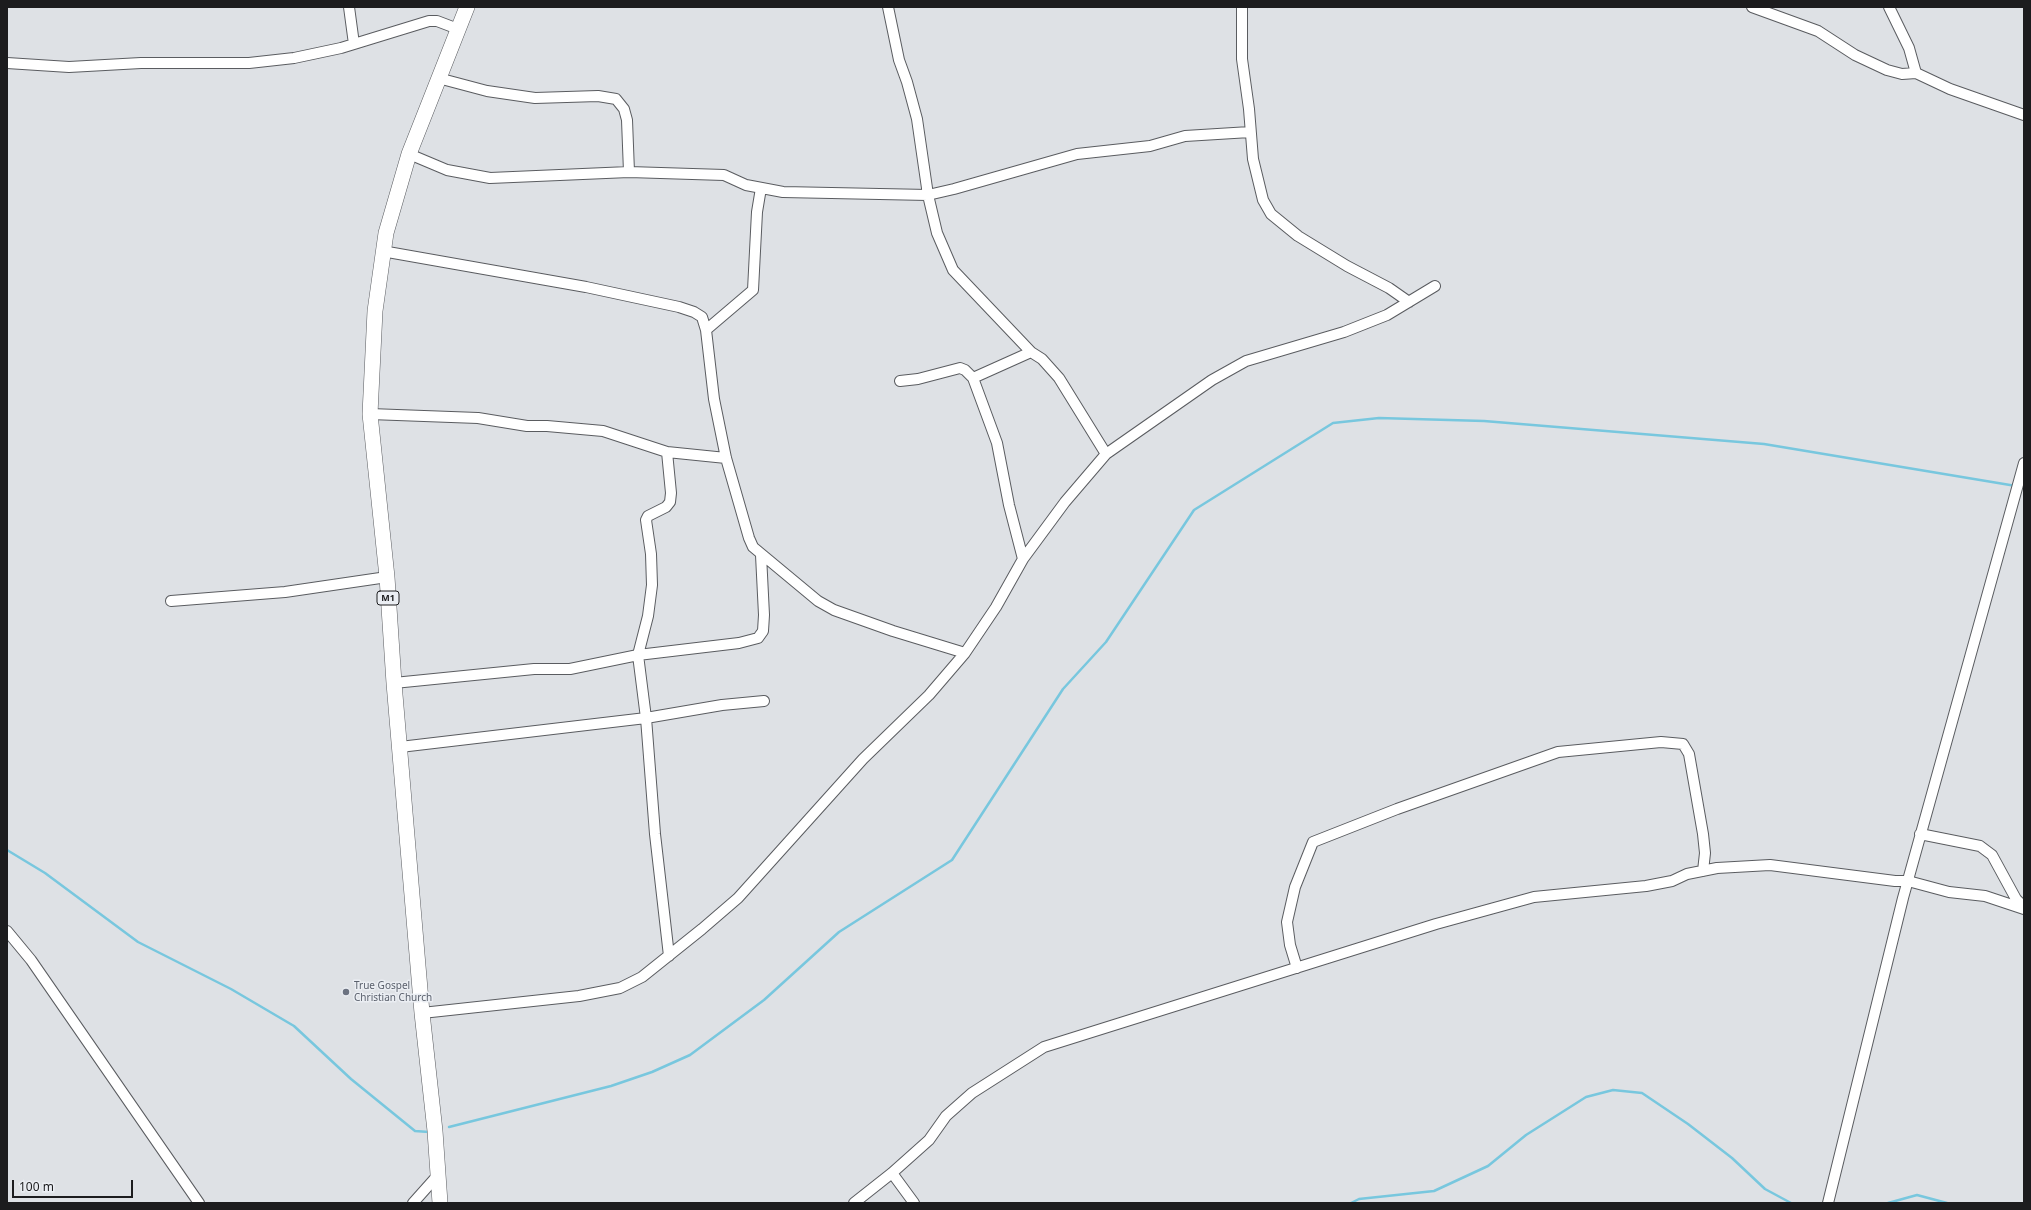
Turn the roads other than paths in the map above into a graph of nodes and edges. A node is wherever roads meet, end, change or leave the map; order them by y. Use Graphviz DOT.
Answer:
graph roads {
  1 [pos="349,7"];
  2 [pos="467,7"];
  3 [pos="888,7"];
  4 [pos="1242,7"];
  5 [pos="1752,7"];
  6 [pos="1889,7"];
  7 [pos="458,29"];
  8 [pos="354,44"];
  9 [pos="7,64"];
  10 [pos="1916,73"];
  11 [pos="438,78"];
  12 [pos="2024,116"];
  13 [pos="1250,132"];
  14 [pos="409,154"];
  15 [pos="629,172"];
  16 [pos="761,188"];
  17 [pos="928,195"];
  18 [pos="382,251"];
  19 [pos="1436,286"];
  20 [pos="1409,302"];
  21 [pos="706,330"];
  22 [pos="1031,352"];
  23 [pos="973,378"];
  24 [pos="900,380"];
  25 [pos="370,414"];
  26 [pos="668,452"];
  27 [pos="1106,454"];
  28 [pos="726,458"];
  29 [pos="2024,463"];
  30 [pos="761,555"];
  31 [pos="1023,558"];
  32 [pos="387,577"];
  33 [pos="171,601"];
  34 [pos="965,653"];
  35 [pos="638,655"];
  36 [pos="394,683"];
  37 [pos="764,701"];
  38 [pos="646,718"];
  39 [pos="400,746"];
  40 [pos="1920,834"];
  41 [pos="1703,871"];
  42 [pos="1908,881"];
  43 [pos="2024,908"];
  44 [pos="7,931"];
  45 [pos="669,956"];
  46 [pos="1297,968"];
  47 [pos="422,1013"];
  48 [pos="892,1173"];
  49 [pos="438,1175"];
  50 [pos="422,1198"];
  51 [pos="199,1203"];
  52 [pos="413,1203"];
  53 [pos="440,1203"];
  54 [pos="854,1203"];
  55 [pos="914,1203"];
  56 [pos="1828,1203"];
  1 -- 8 [label="street"];
  2 -- 7 [label="highway, M1"];
  3 -- 17 [label="street"];
  4 -- 13 [label="street"];
  5 -- 10 [label="street"];
  6 -- 10 [label="street"];
  7 -- 8 [label="street"];
  7 -- 11 [label="highway, M1"];
  8 -- 9 [label="street"];
  10 -- 12 [label="street"];
  11 -- 14 [label="highway, M1"];
  11 -- 15 [label="street"];
  13 -- 17 [label="street"];
  13 -- 20 [label="street"];
  14 -- 15 [label="street"];
  14 -- 18 [label="highway, M1"];
  15 -- 16 [label="street"];
  16 -- 17 [label="street"];
  16 -- 21 [label="street"];
  17 -- 22 [label="street"];
  18 -- 21 [label="street"];
  18 -- 25 [label="highway, M1"];
  19 -- 20 [label="street"];
  20 -- 27 [label="street"];
  21 -- 28 [label="street"];
  22 -- 23 [label="street"];
  22 -- 27 [label="street"];
  23 -- 24 [label="street"];
  23 -- 31 [label="street"];
  25 -- 26 [label="street"];
  25 -- 32 [label="highway, M1"];
  26 -- 28 [label="street"];
  26 -- 35 [label="street"];
  27 -- 31 [label="street"];
  28 -- 30 [label="street"];
  29 -- 40 [label="street"];
  30 -- 34 [label="street"];
  30 -- 35 [label="street"];
  31 -- 34 [label="street"];
  32 -- 33 [label="street"];
  32 -- 36 [label="highway, M1"];
  34 -- 45 [label="street"];
  35 -- 36 [label="street"];
  35 -- 38 [label="street"];
  36 -- 39 [label="highway, M1"];
  37 -- 38 [label="street"];
  38 -- 39 [label="street"];
  38 -- 45 [label="street"];
  39 -- 47 [label="highway, M1"];
  40 -- 42 [label="street"];
  40 -- 43 [label="street"];
  41 -- 42 [label="street"];
  41 -- 46 [label="street"];
  41 -- 46 [label="street"];
  42 -- 43 [label="street"];
  42 -- 56 [label="street"];
  44 -- 51 [label="street"];
  45 -- 47 [label="street"];
  46 -- 48 [label="street"];
  47 -- 49 [label="highway, M1"];
  48 -- 54 [label="street"];
  48 -- 55 [label="street"];
  49 -- 50 [label="street"];
  49 -- 53 [label="highway, M1"];
  50 -- 52 [label="street"];
}
